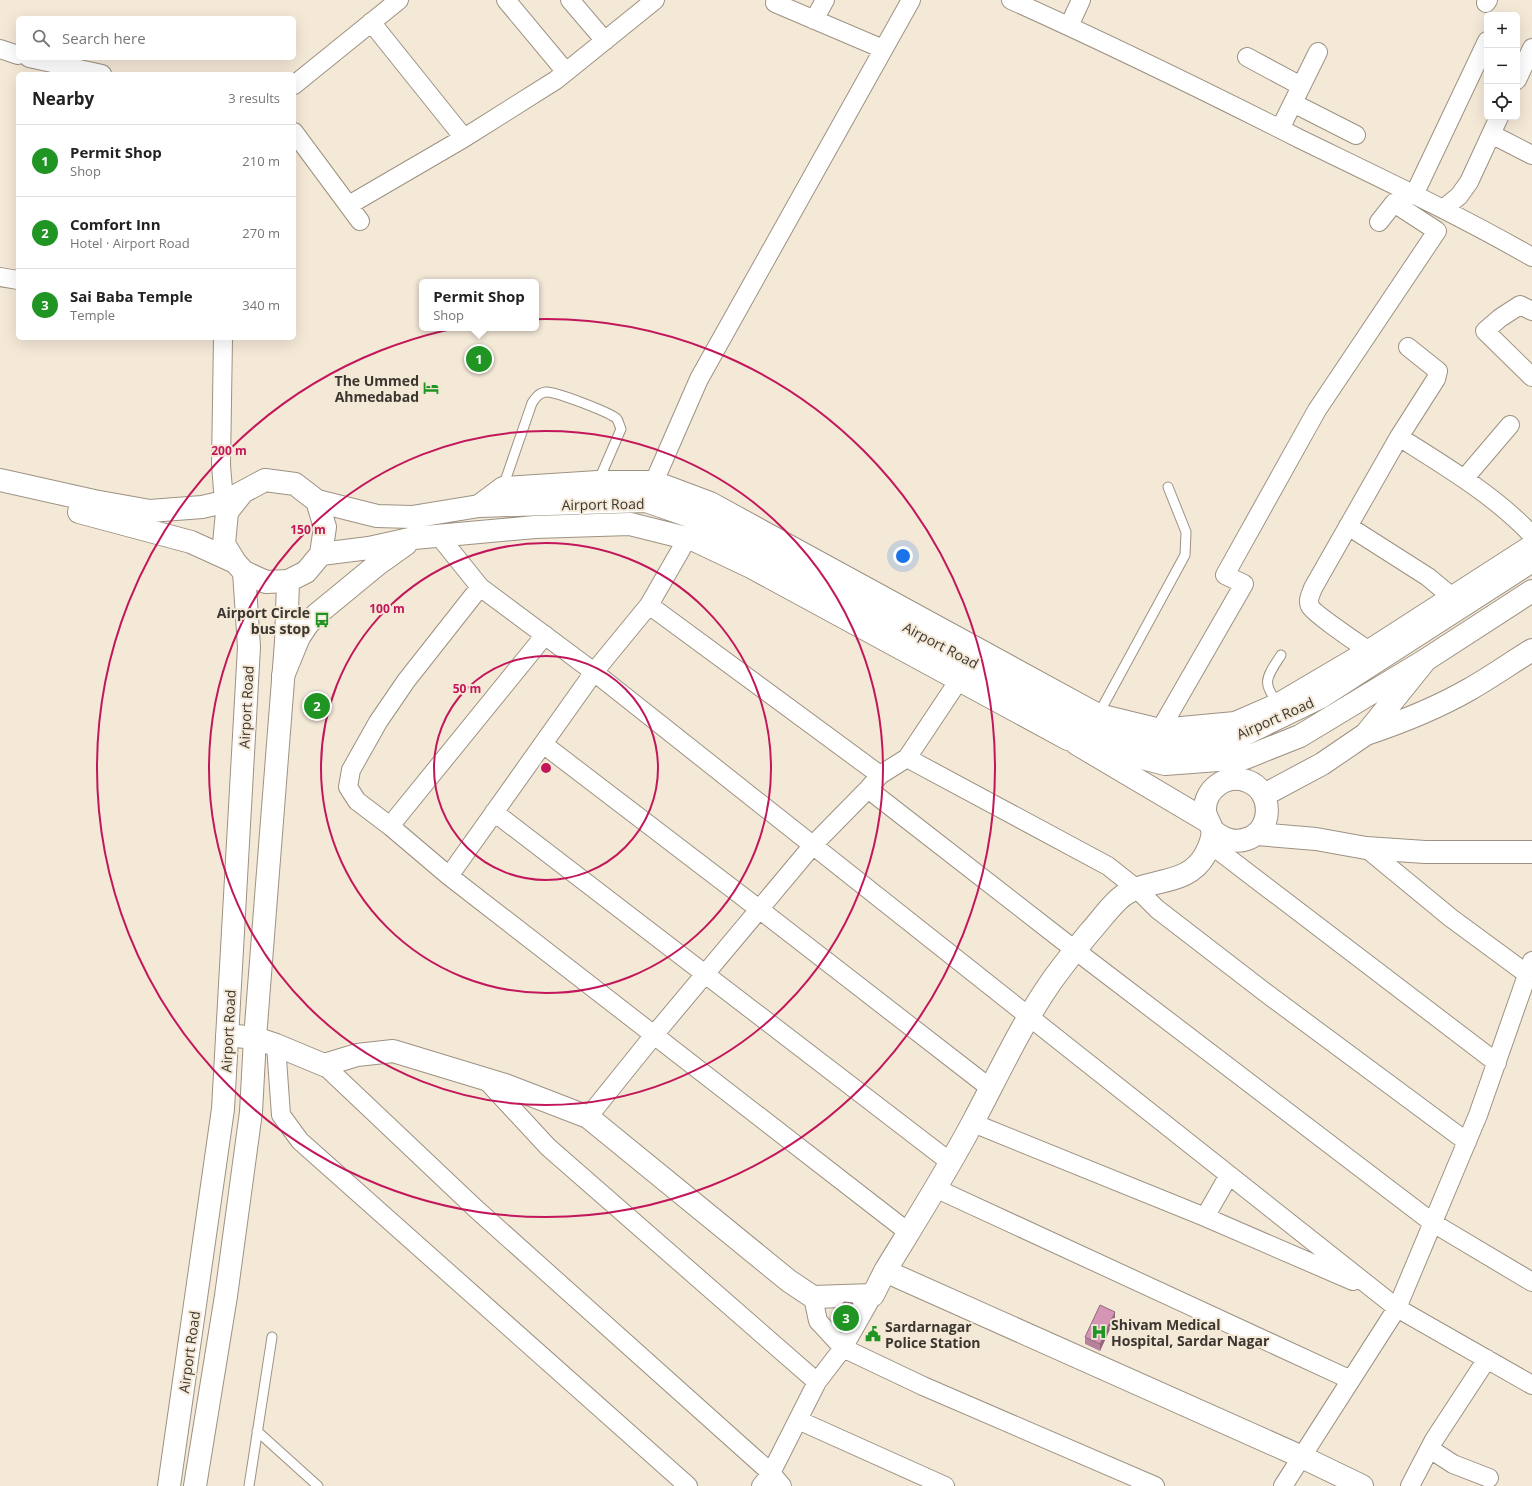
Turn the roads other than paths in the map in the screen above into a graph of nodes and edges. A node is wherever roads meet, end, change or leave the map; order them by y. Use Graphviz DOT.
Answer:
graph roads {
  1 [pos="399,0"];
  2 [pos="506,0"];
  3 [pos="570,0"];
  4 [pos="655,0"];
  5 [pos="825,0"];
  6 [pos="911,0"];
  7 [pos="1011,0"];
  8 [pos="1081,0"];
  9 [pos="775,3"];
  10 [pos="814,20"];
  11 [pos="371,22"];
  12 [pos="1069,26"];
  13 [pos="605,41"];
  14 [pos="1484,47"];
  15 [pos="1532,48"];
  16 [pos="0,49"];
  17 [pos="883,49"];
  18 [pos="1318,52"];
  19 [pos="16,54"];
  20 [pos="1247,57"];
  21 [pos="37,60"];
  22 [pos="93,72"];
  23 [pos="566,72"];
  24 [pos="1520,74"];
  25 [pos="296,83"];
  26 [pos="1301,86"];
  27 [pos="1293,103"];
  28 [pos="1498,120"];
  29 [pos="1280,129"];
  30 [pos="1491,134"];
  31 [pos="296,135"];
  32 [pos="1356,135"];
  33 [pos="464,138"];
  34 [pos="1532,155"];
  35 [pos="1414,195"];
  36 [pos="349,205"];
  37 [pos="1443,209"];
  38 [pos="360,221"];
  39 [pos="1379,222"];
  40 [pos="1532,257"];
  41 [pos="0,277"];
  42 [pos="16,280"];
  43 [pos="1532,311"];
  44 [pos="223,340"];
  45 [pos="1408,347"];
  46 [pos="1532,377"];
  47 [pos="1510,425"];
  48 [pos="1399,437"];
  49 [pos="1464,479"];
  50 [pos="0,480"];
  51 [pos="598,482"];
  52 [pos="654,482"];
  53 [pos="1168,487"];
  54 [pos="503,488"];
  55 [pos="0,494"];
  56 [pos="233,497"];
  57 [pos="317,501"];
  58 [pos="480,506"];
  59 [pos="1348,526"];
  60 [pos="1532,535"];
  61 [pos="439,536"];
  62 [pos="414,538"];
  63 [pos="687,539"];
  64 [pos="1532,546"];
  65 [pos="321,554"];
  66 [pos="1532,561"];
  67 [pos="239,567"];
  68 [pos="1532,575"];
  69 [pos="288,581"];
  70 [pos="480,587"];
  71 [pos="1532,591"];
  72 [pos="1452,597"];
  73 [pos="648,605"];
  74 [pos="545,635"];
  75 [pos="1447,646"];
  76 [pos="1532,650"];
  77 [pos="1369,651"];
  78 [pos="1281,655"];
  79 [pos="1424,661"];
  80 [pos="594,672"];
  81 [pos="283,676"];
  82 [pos="959,680"];
  83 [pos="1279,704"];
  84 [pos="1098,715"];
  85 [pos="1160,730"];
  86 [pos="1366,734"];
  87 [pos="1068,739"];
  88 [pos="543,744"];
  89 [pos="907,758"];
  90 [pos="1223,770"];
  91 [pos="880,775"];
  92 [pos="868,789"];
  93 [pos="1264,794"];
  94 [pos="494,812"];
  95 [pos="390,826"];
  96 [pos="1210,832"];
  97 [pos="1257,834"];
  98 [pos="813,845"];
  99 [pos="1366,848"];
  100 [pos="1532,852"];
  101 [pos="448,876"];
  102 [pos="1137,889"];
  103 [pos="759,909"];
  104 [pos="1075,950"];
  105 [pos="1530,968"];
  106 [pos="706,973"];
  107 [pos="1029,1018"];
  108 [pos="227,1035"];
  109 [pos="654,1035"];
  110 [pos="255,1038"];
  111 [pos="276,1045"];
  112 [pos="1496,1063"];
  113 [pos="324,1065"];
  114 [pos="484,1079"];
  115 [pos="990,1088"];
  116 [pos="588,1118"];
  117 [pos="973,1123"];
  118 [pos="1467,1142"];
  119 [pos="950,1162"];
  120 [pos="1229,1175"];
  121 [pos="935,1188"];
  122 [pos="1205,1217"];
  123 [pos="1433,1223"];
  124 [pos="908,1232"];
  125 [pos="885,1271"];
  126 [pos="1532,1282"];
  127 [pos="1376,1291"];
  128 [pos="873,1295"];
  129 [pos="813,1297"];
  130 [pos="1397,1308"];
  131 [pos="272,1337"];
  132 [pos="843,1348"];
  133 [pos="1487,1359"];
  134 [pos="1351,1380"];
  135 [pos="817,1382"];
  136 [pos="1532,1385"];
  137 [pos="798,1420"];
  138 [pos="258,1431"];
  139 [pos="1430,1449"];
  140 [pos="1302,1456"];
  141 [pos="1489,1478"];
  142 [pos="773,1483"];
  143 [pos="169,1486"];
  144 [pos="195,1486"];
  145 [pos="249,1486"];
  146 [pos="318,1486"];
  147 [pos="688,1486"];
  148 [pos="945,1486"];
  149 [pos="1155,1486"];
  150 [pos="1283,1486"];
  151 [pos="1362,1486"];
  152 [pos="1410,1486"];
  1 -- 11 [label="street"];
  2 -- 23 [label="street"];
  3 -- 13 [label="street"];
  4 -- 13 [label="street"];
  5 -- 10 [label="street"];
  6 -- 17 [label="street"];
  7 -- 12 [label="street"];
  8 -- 12 [label="street"];
  9 -- 10 [label="street"];
  10 -- 17 [label="street"];
  11 -- 25 [label="street"];
  11 -- 33 [label="street"];
  12 -- 29 [label="street"];
  13 -- 23 [label="street"];
  14 -- 35 [label="street"];
  15 -- 24 [label="street"];
  16 -- 19 [label="street"];
  17 -- 52 [label="street"];
  18 -- 26 [label="street"];
  20 -- 26 [label="street"];
  21 -- 22 [label="street"];
  23 -- 33 [label="street"];
  26 -- 27 [label="street"];
  27 -- 29 [label="street"];
  27 -- 32 [label="street"];
  28 -- 30 [label="street"];
  29 -- 35 [label="street"];
  30 -- 34 [label="street"];
  30 -- 37 [label="street"];
  31 -- 36 [label="street"];
  33 -- 36 [label="street"];
  35 -- 37 [label="street"];
  36 -- 38 [label="street"];
  37 -- 40 [label="street"];
  39 -- 85 [label="street"];
  41 -- 42 [label="street"];
  43 -- 46 [label="street"];
  44 -- 56 [label="street"];
  45 -- 48 [label="street"];
  47 -- 49 [label="street"];
  48 -- 49 [label="street"];
  48 -- 59 [label="street"];
  49 -- 60 [label="street"];
  50 -- 56 [label="main road"];
  51 -- 52 [label="main road"];
  51 -- 54 [label="main road"];
  51 -- 54 [label="lane"];
  52 -- 84 [label="main road"];
  53 -- 84 [label="lane"];
  54 -- 58 [label="main road"];
  55 -- 67 [label="main road"];
  56 -- 57 [label="main road"];
  56 -- 67 [label="main road"];
  57 -- 58 [label="main road, Airport Road"];
  57 -- 65 [label="main road"];
  58 -- 66 [label="main road, Airport Road"];
  59 -- 72 [label="street"];
  59 -- 77 [label="street"];
  61 -- 62 [label="main road, Airport Road"];
  61 -- 63 [label="main road, Airport Road"];
  61 -- 70 [label="street"];
  62 -- 65 [label="main road, Airport Road"];
  62 -- 81 [label="main road"];
  63 -- 73 [label="street"];
  63 -- 82 [label="main road, Airport Road"];
  64 -- 72 [label="main road"];
  65 -- 69 [label="main road"];
  67 -- 69 [label="main road"];
  67 -- 108 [label="main road, Airport Road"];
  68 -- 75 [label="main road"];
  69 -- 81 [label="main road, Airport Road"];
  70 -- 74 [label="street"];
  70 -- 95 [label="street"];
  71 -- 75 [label="main road, Airport Road"];
  72 -- 77 [label="main road"];
  73 -- 80 [label="street"];
  73 -- 91 [label="street"];
  74 -- 80 [label="street"];
  74 -- 95 [label="street"];
  75 -- 79 [label="main road, Airport Road"];
  76 -- 86 [label="main road"];
  77 -- 83 [label="main road"];
  78 -- 83 [label="lane"];
  79 -- 86 [label="main road"];
  79 -- 90 [label="main road, Airport Road"];
  80 -- 88 [label="street"];
  80 -- 98 [label="street"];
  81 -- 110 [label="main road, Airport Road"];
  82 -- 87 [label="main road, Airport Road"];
  82 -- 89 [label="street"];
  83 -- 85 [label="main road"];
  84 -- 85 [label="main road"];
  86 -- 93 [label="main road"];
  87 -- 90 [label="main road, Airport Road"];
  87 -- 96 [label="main road"];
  88 -- 94 [label="street"];
  88 -- 103 [label="street"];
  89 -- 91 [label="street"];
  89 -- 102 [label="street"];
  90 -- 93 [label="main road"];
  90 -- 96 [label="main road"];
  91 -- 92 [label="street"];
  92 -- 98 [label="street"];
  92 -- 104 [label="street"];
  93 -- 97 [label="main road"];
  94 -- 101 [label="street"];
  94 -- 106 [label="street"];
  95 -- 101 [label="street"];
  96 -- 97 [label="main road"];
  96 -- 102 [label="main road"];
  96 -- 112 [label="street"];
  97 -- 99 [label="main road"];
  98 -- 103 [label="street"];
  98 -- 107 [label="street"];
  99 -- 100 [label="main road"];
  99 -- 105 [label="street"];
  101 -- 109 [label="street"];
  102 -- 104 [label="main road"];
  102 -- 118 [label="street"];
  103 -- 106 [label="street"];
  103 -- 115 [label="street"];
  104 -- 107 [label="main road"];
  104 -- 123 [label="street"];
  105 -- 112 [label="street"];
  106 -- 109 [label="street"];
  106 -- 119 [label="street"];
  107 -- 115 [label="main road"];
  107 -- 120 [label="street"];
  108 -- 110 [label="main road"];
  108 -- 143 [label="main road, Airport Road"];
  109 -- 116 [label="street"];
  109 -- 124 [label="street"];
  110 -- 111 [label="main road"];
  110 -- 144 [label="main road, Airport Road"];
  111 -- 113 [label="main road"];
  111 -- 147 [label="street"];
  112 -- 118 [label="street"];
  113 -- 114 [label="main road"];
  113 -- 142 [label="street"];
  114 -- 116 [label="main road"];
  114 -- 135 [label="street"];
  115 -- 117 [label="main road"];
  116 -- 129 [label="main road"];
  117 -- 119 [label="main road"];
  117 -- 122 [label="street"];
  118 -- 123 [label="street"];
  119 -- 121 [label="main road"];
  120 -- 122 [label="street"];
  120 -- 127 [label="street"];
  121 -- 124 [label="main road"];
  121 -- 134 [label="street"];
  122 -- 127 [label="street"];
  123 -- 126 [label="street"];
  123 -- 130 [label="street"];
  124 -- 125 [label="main road"];
  125 -- 128 [label="main road"];
  125 -- 140 [label="main road"];
  127 -- 130 [label="street"];
  128 -- 129 [label="main road"];
  128 -- 132 [label="street"];
  129 -- 132 [label="street"];
  130 -- 133 [label="street"];
  130 -- 134 [label="street"];
  131 -- 138 [label="lane"];
  132 -- 135 [label="street"];
  132 -- 149 [label="street"];
  133 -- 136 [label="street"];
  133 -- 139 [label="street"];
  134 -- 140 [label="street"];
  135 -- 137 [label="street"];
  137 -- 142 [label="street"];
  137 -- 148 [label="street"];
  138 -- 145 [label="lane"];
  138 -- 146 [label="lane"];
  139 -- 141 [label="street"];
  139 -- 152 [label="street"];
  140 -- 150 [label="street"];
  140 -- 151 [label="main road"];
}
